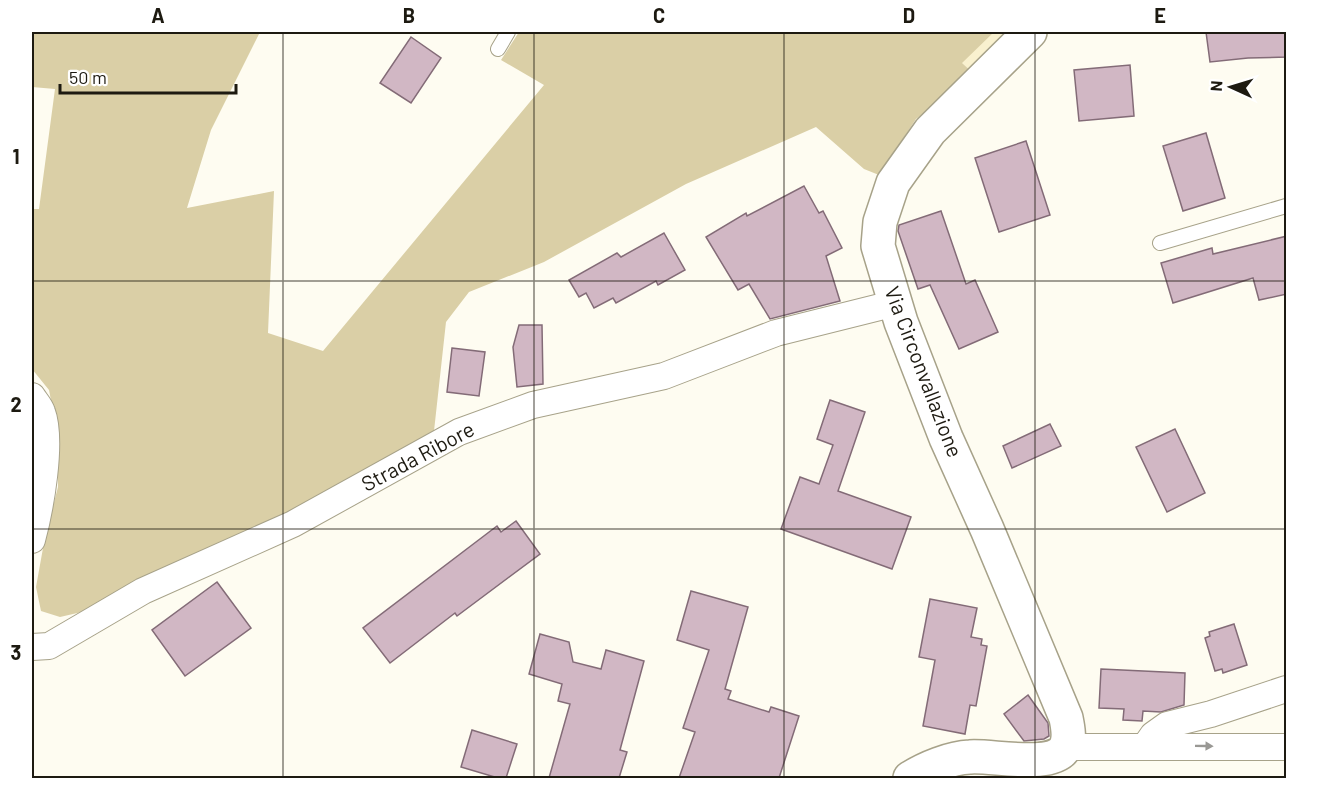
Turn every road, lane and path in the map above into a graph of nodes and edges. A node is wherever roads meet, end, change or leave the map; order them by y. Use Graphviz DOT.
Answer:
graph roads {
  1 [pos="508,32"];
  2 [pos="1027,32"];
  3 [pos="498,49"];
  4 [pos="1287,206"];
  5 [pos="1160,243"];
  6 [pos="896,303"];
  7 [pos="32,396"];
  8 [pos="32,540"];
  9 [pos="32,647"];
  10 [pos="1287,689"];
  11 [pos="1146,745"];
  12 [pos="1065,747"];
  13 [pos="1287,747"];
  14 [pos="992,768"];
  15 [pos="910,778"];
  1 -- 3 [label="lane"];
  2 -- 6 [label="main road, Via Circonvallazione"];
  4 -- 5 [label="lane"];
  6 -- 9 [label="street, Strada Ribore"];
  6 -- 12 [label="main road, Via Circonvallazione"];
  7 -- 8 [label="street"];
  10 -- 11 [label="street"];
  11 -- 12 [label="street"];
  11 -- 13 [label="street, one-way"];
  12 -- 14 [label="main road"];
  14 -- 15 [label="main road"];
}
